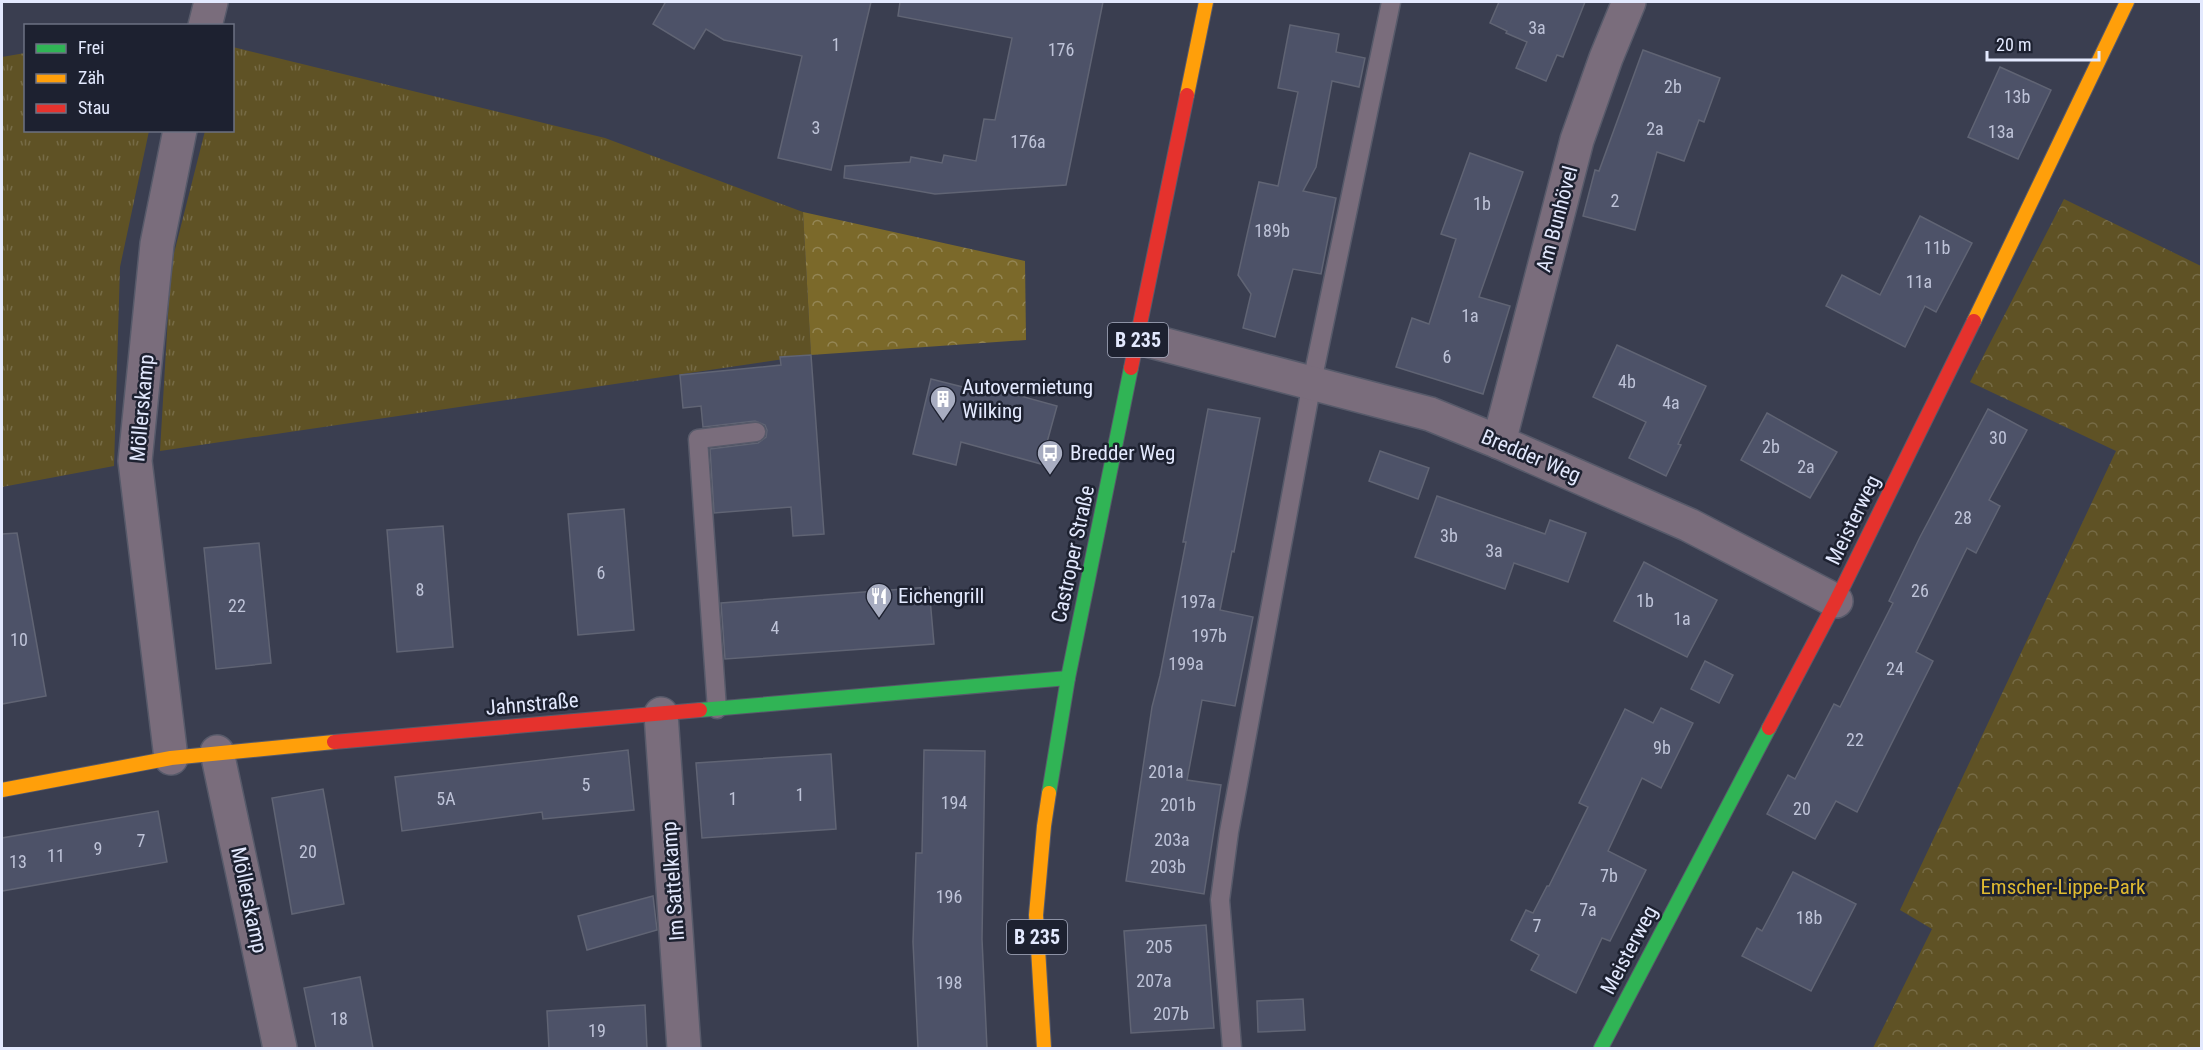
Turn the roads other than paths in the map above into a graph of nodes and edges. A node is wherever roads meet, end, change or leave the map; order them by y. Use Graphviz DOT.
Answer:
graph roads {
  1 [pos="211,2"];
  2 [pos="1206,2"];
  3 [pos="1391,2"];
  4 [pos="1629,2"];
  5 [pos="2127,2"];
  6 [pos="206,24"];
  7 [pos="180,132"];
  8 [pos="1139,338"];
  9 [pos="1312,382"];
  10 [pos="756,432"];
  11 [pos="1499,442"];
  12 [pos="1836,601"];
  13 [pos="1068,678"];
  14 [pos="717,709"];
  15 [pos="661,714"];
  16 [pos="217,752"];
  17 [pos="171,758"];
  18 [pos="2,790"];
  19 [pos="280,1048"];
  20 [pos="684,1048"];
  21 [pos="1044,1048"];
  22 [pos="1232,1048"];
  23 [pos="1601,1048"];
  1 -- 6 [label="street"];
  2 -- 8 [label="street, Castroper Straße / B 235"];
  3 -- 9 [label="lane"];
  4 -- 11 [label="street, Am Bunhövel"];
  5 -- 12 [label="street, Meisterweg"];
  7 -- 17 [label="street, Möllerskamp"];
  8 -- 9 [label="street, Bredder Weg"];
  8 -- 13 [label="street, Castroper Straße / B 235"];
  9 -- 11 [label="street, Bredder Weg"];
  9 -- 22 [label="lane"];
  10 -- 14 [label="lane"];
  11 -- 12 [label="street, Bredder Weg"];
  12 -- 23 [label="street, Meisterweg"];
  13 -- 14 [label="street, Jahnstraße"];
  13 -- 21 [label="street, Castroper Straße / B 235"];
  14 -- 15 [label="street, Jahnstraße"];
  15 -- 16 [label="street, Jahnstraße"];
  15 -- 20 [label="street, Im Sattelkamp"];
  16 -- 17 [label="street, Jahnstraße"];
  16 -- 19 [label="street, Möllerskamp"];
  17 -- 18 [label="street, Jahnstraße"];
}
